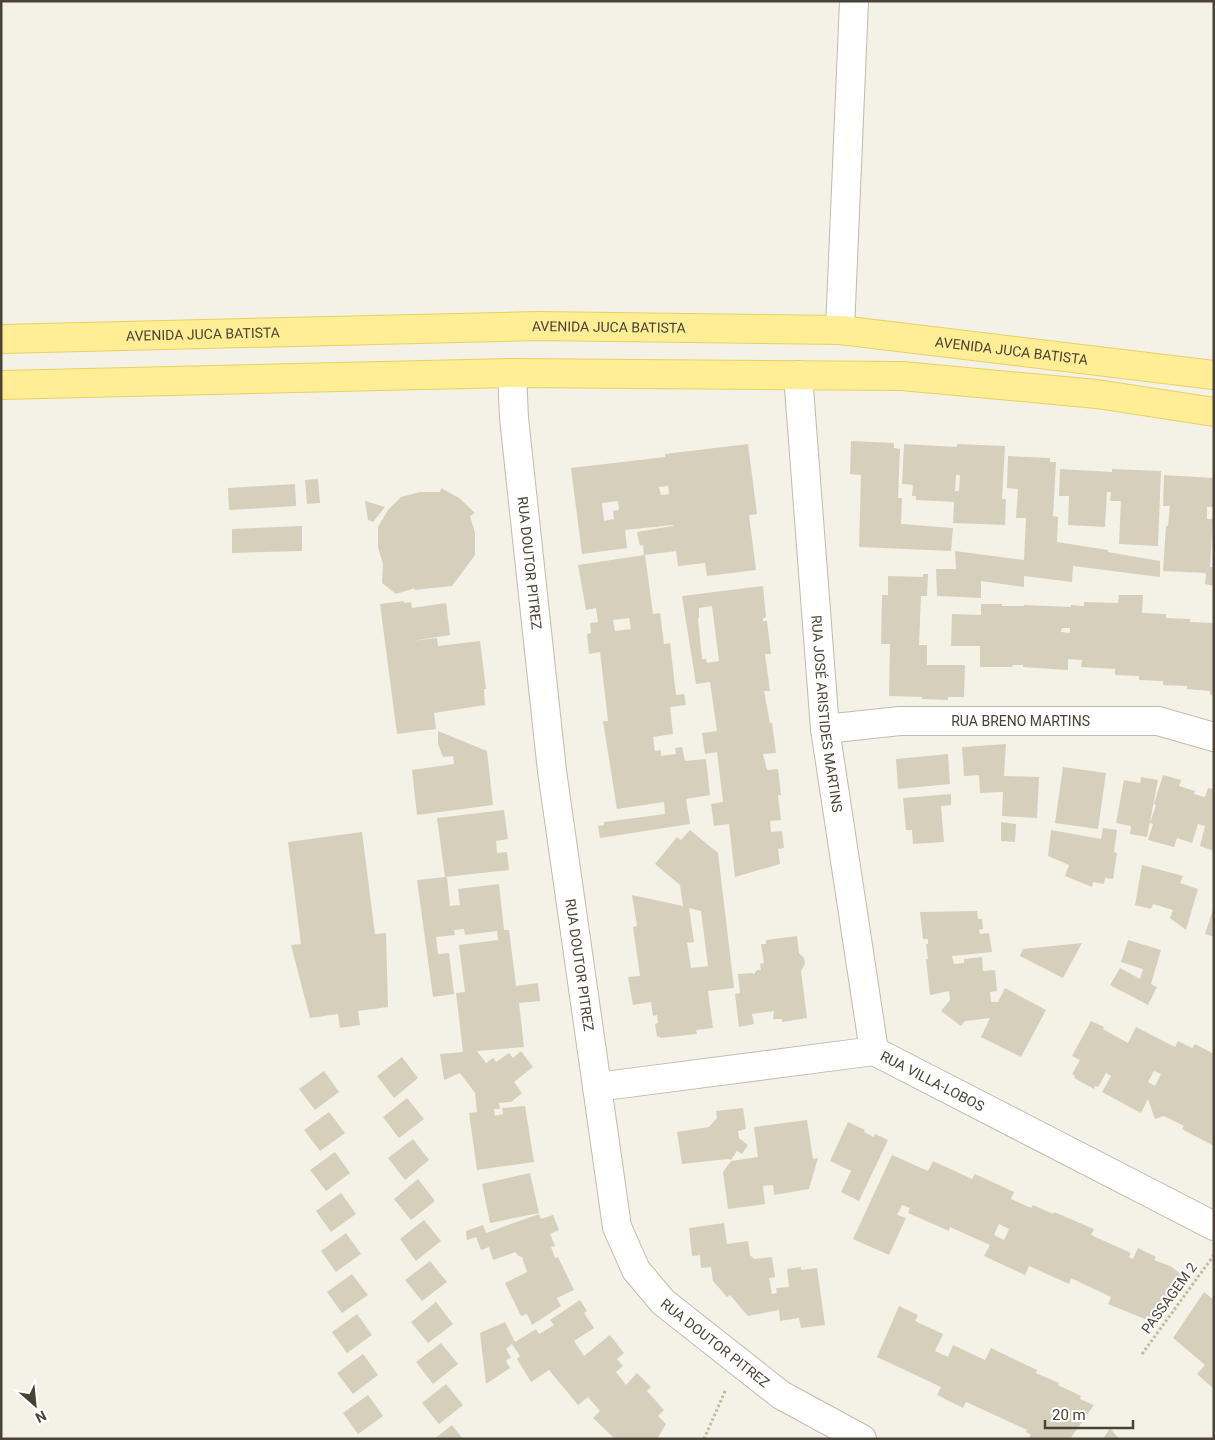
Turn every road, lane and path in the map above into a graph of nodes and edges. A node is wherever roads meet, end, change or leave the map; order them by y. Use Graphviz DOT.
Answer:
graph roads {
  1 [pos="854,1"];
  2 [pos="840,330"];
  3 [pos="1,339"];
  4 [pos="512,373"];
  5 [pos="798,375"];
  6 [pos="1214,375"];
  7 [pos="1,385"];
  8 [pos="1214,412"];
  9 [pos="826,729"];
  10 [pos="1214,737"];
  11 [pos="874,1051"];
  12 [pos="597,1088"];
  13 [pos="1214,1226"];
  14 [pos="1214,1255"];
  15 [pos="1142,1354"];
  16 [pos="738,1361"];
  17 [pos="704,1439"];
  18 [pos="862,1439"];
  1 -- 2 [label="street"];
  2 -- 3 [label="main road, AVENIDA JUCA BATISTA"];
  2 -- 6 [label="main road, AVENIDA JUCA BATISTA"];
  4 -- 5 [label="main road"];
  4 -- 7 [label="main road"];
  4 -- 12 [label="street, RUA DOUTOR PITREZ"];
  5 -- 8 [label="main road"];
  5 -- 9 [label="street, RUA JOSÉ ARISTIDES MARTINS"];
  9 -- 10 [label="street, RUA BRENO MARTINS"];
  9 -- 11 [label="street, RUA JOSÉ ARISTIDES MARTINS"];
  11 -- 12 [label="street, RUA VILLA-LOBOS"];
  11 -- 13 [label="street, RUA VILLA-LOBOS"];
  12 -- 16 [label="street, RUA DOUTOR PITREZ"];
  14 -- 15 [label="path, PASSAGEM 2"];
  16 -- 17 [label="path"];
  16 -- 18 [label="street, RUA DOUTOR PITREZ"];
}
